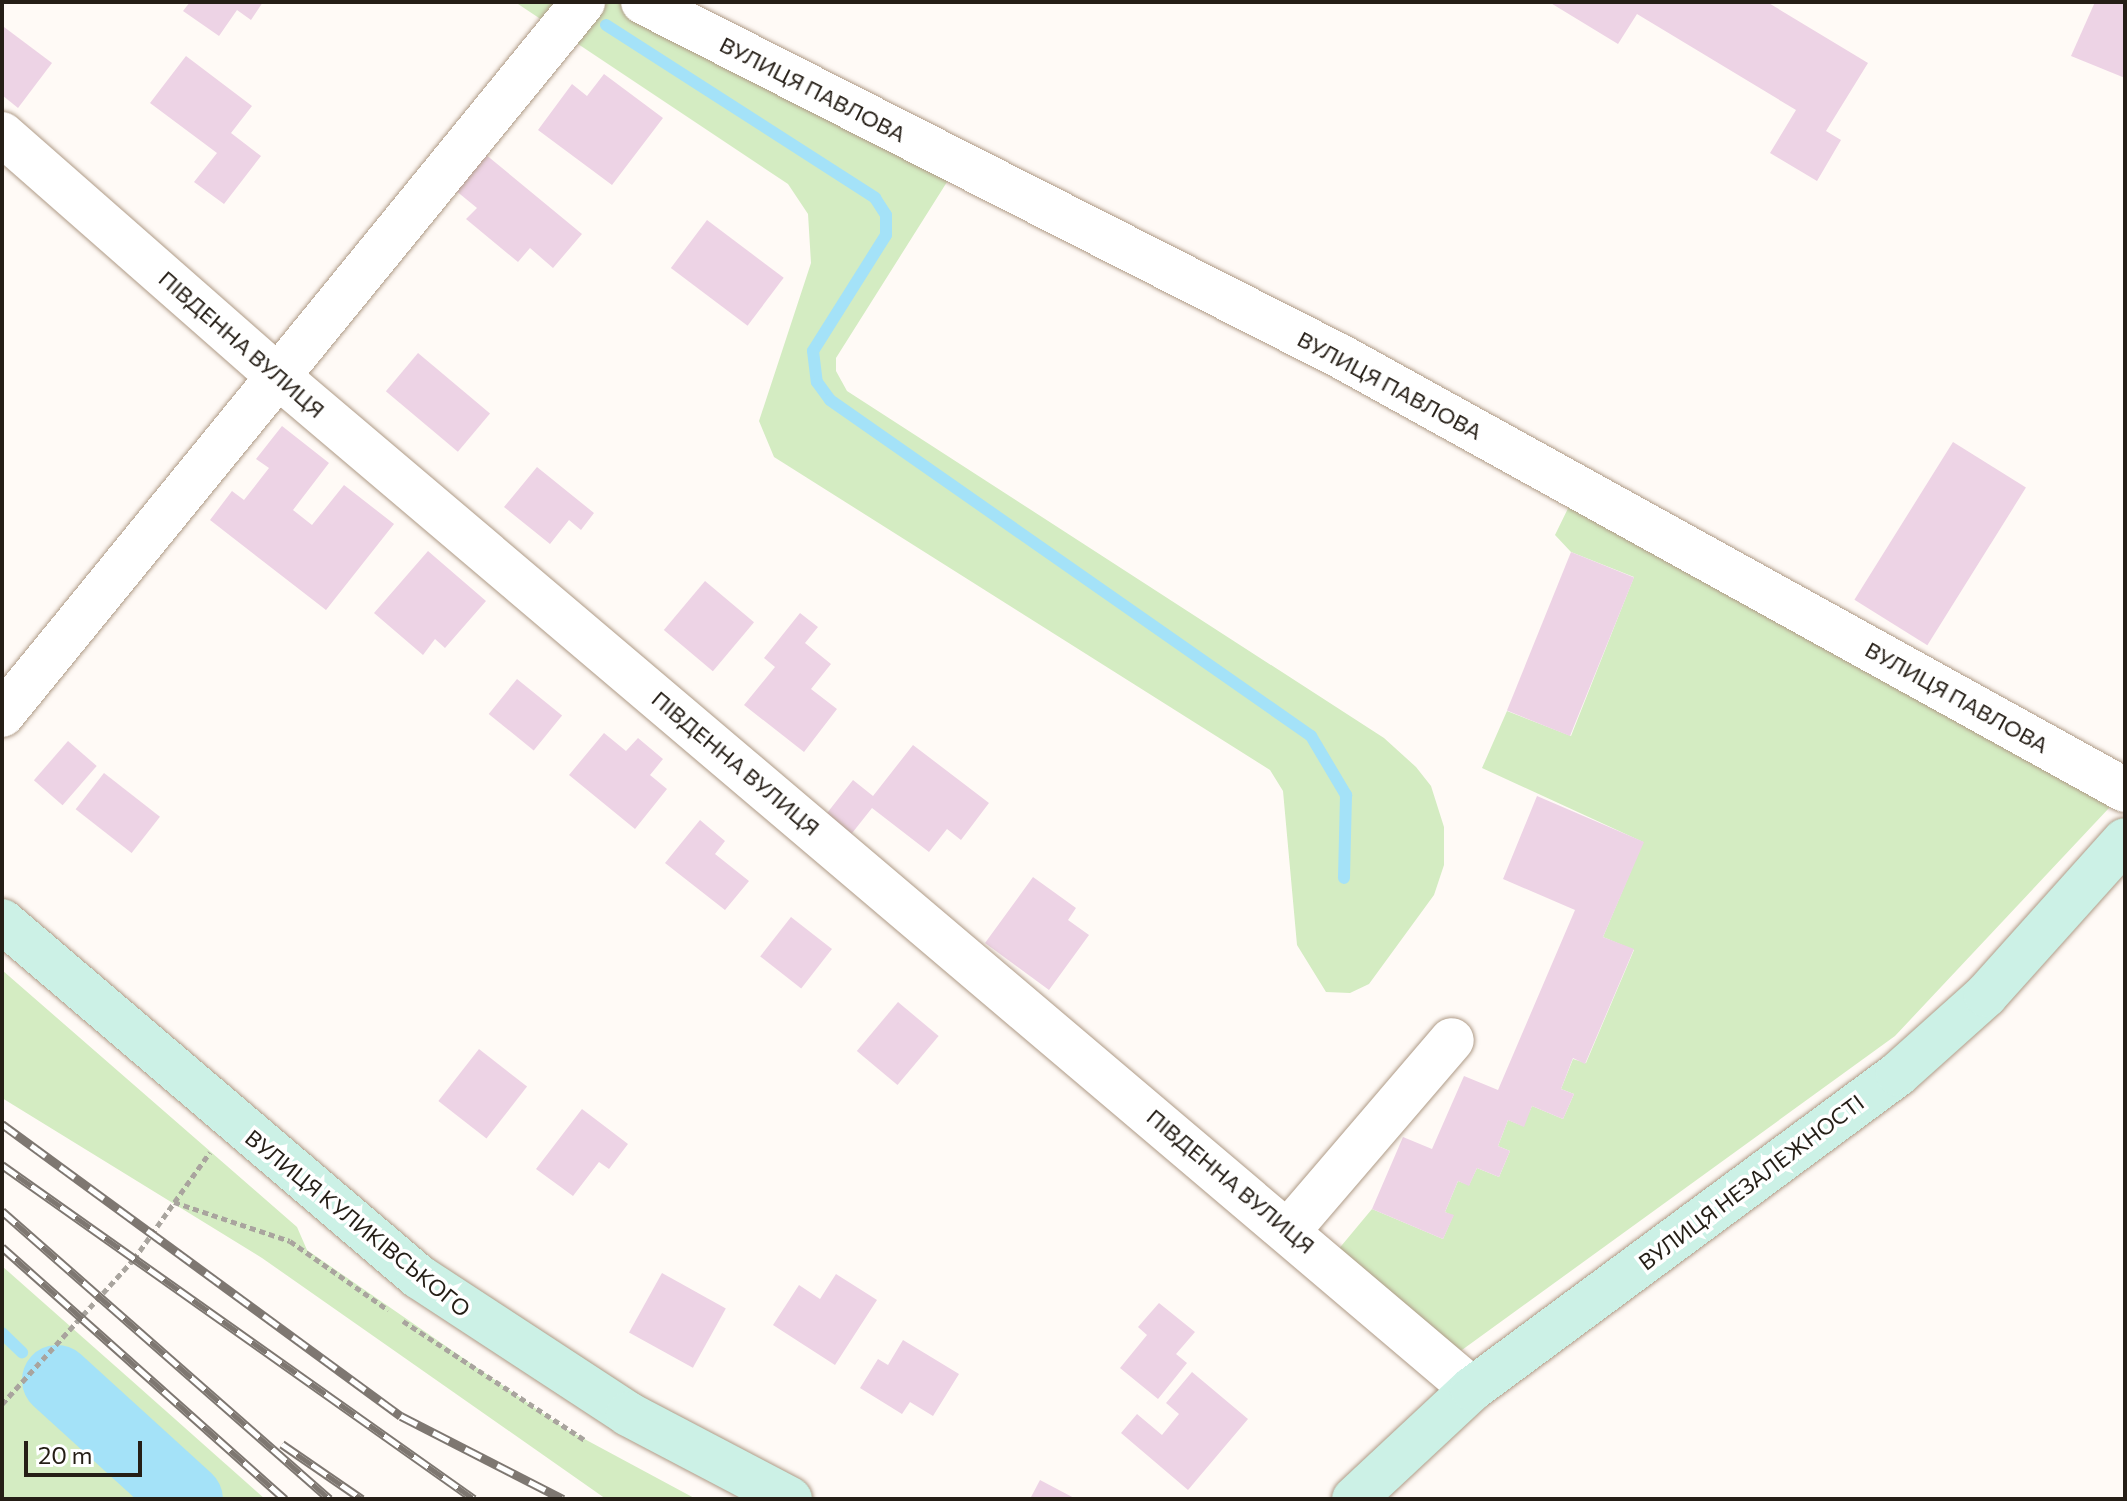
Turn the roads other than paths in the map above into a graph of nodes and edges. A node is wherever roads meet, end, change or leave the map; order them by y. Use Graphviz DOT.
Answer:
graph roads {
  1 [pos="583,2"];
  2 [pos="643,2"];
  3 [pos="2,134"];
  4 [pos="280,378"];
  5 [pos="2,715"];
  6 [pos="2125,790"];
  7 [pos="2125,840"];
  8 [pos="2,921"];
  9 [pos="1452,1040"];
  10 [pos="1289,1230"];
  11 [pos="1472,1389"];
  12 [pos="790,1499"];
  13 [pos="1354,1499"];
  1 -- 4 [label="street"];
  2 -- 6 [label="street, ВУЛИЦЯ ПАВЛОВА"];
  3 -- 4 [label="street, ПІВДЕННА ВУЛИЦЯ"];
  4 -- 5 [label="street"];
  4 -- 10 [label="street, ПІВДЕННА ВУЛИЦЯ"];
  7 -- 11 [label="street, ВУЛИЦЯ НЕЗАЛЕЖНОСТІ"];
  8 -- 12 [label="street, ВУЛИЦЯ КУЛИКІВСЬКОГО"];
  9 -- 10 [label="street"];
  10 -- 11 [label="street, ПІВДЕННА ВУЛИЦЯ"];
  11 -- 13 [label="street, ВУЛИЦЯ НЕЗАЛЕЖНОСТІ"];
}
